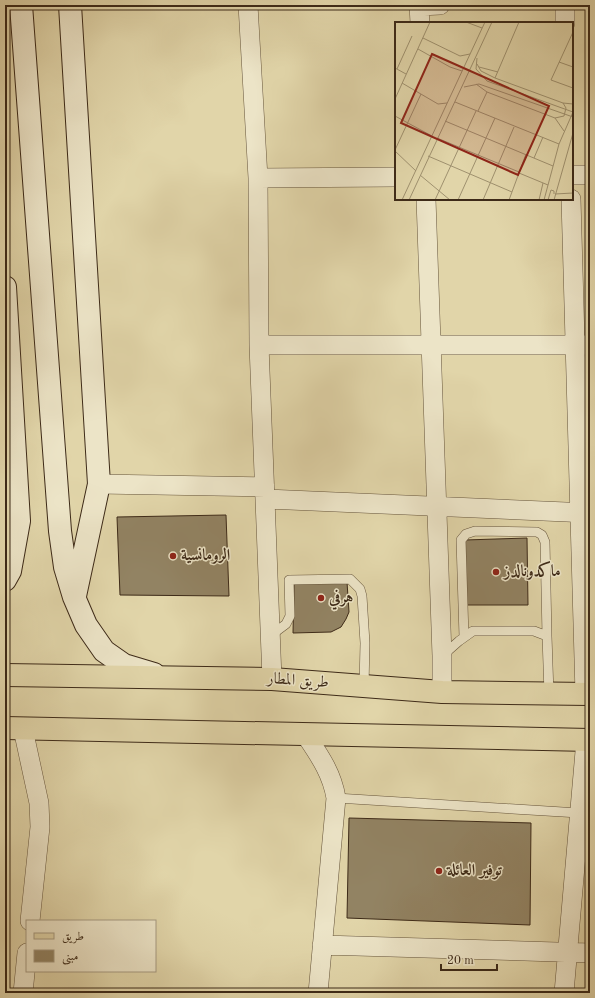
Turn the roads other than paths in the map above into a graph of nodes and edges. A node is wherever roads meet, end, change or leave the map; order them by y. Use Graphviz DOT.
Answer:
graph roads {
  1 [pos="21,5"];
  2 [pos="70,5"];
  3 [pos="248,5"];
  4 [pos="440,5"];
  5 [pos="565,5"];
  6 [pos="419,11"];
  7 [pos="566,22"];
  8 [pos="573,175"];
  9 [pos="590,175"];
  10 [pos="395,177"];
  11 [pos="258,178"];
  12 [pos="426,200"];
  13 [pos="571,200"];
  14 [pos="5,288"];
  15 [pos="259,345"];
  16 [pos="430,345"];
  17 [pos="582,345"];
  18 [pos="99,484"];
  19 [pos="265,493"];
  20 [pos="436,507"];
  21 [pos="585,513"];
  22 [pos="5,580"];
  23 [pos="74,597"];
  24 [pos="270,636"];
  25 [pos="547,636"];
  26 [pos="464,637"];
  27 [pos="442,656"];
  28 [pos="5,675"];
  29 [pos="167,677"];
  30 [pos="272,679"];
  31 [pos="364,686"];
  32 [pos="442,692"];
  33 [pos="549,694"];
  34 [pos="587,694"];
  35 [pos="14,729"];
  36 [pos="305,734"];
  37 [pos="588,740"];
  38 [pos="336,798"];
  39 [pos="579,813"];
  40 [pos="30,920"];
  41 [pos="322,945"];
  42 [pos="567,953"];
  43 [pos="590,953"];
  44 [pos="26,963"];
  45 [pos="23,993"];
  46 [pos="318,993"];
  47 [pos="564,993"];
  1 -- 23 [label="main road"];
  2 -- 18 [label="main road"];
  3 -- 11 [label="street"];
  4 -- 6 [label="street"];
  5 -- 7 [label="street"];
  8 -- 9 [label="street"];
  10 -- 11 [label="street"];
  11 -- 15 [label="street"];
  12 -- 16 [label="street"];
  13 -- 17 [label="street"];
  14 -- 22 [label="main road"];
  15 -- 16 [label="street"];
  15 -- 19 [label="street"];
  16 -- 17 [label="street"];
  16 -- 20 [label="street"];
  17 -- 21 [label="street"];
  18 -- 19 [label="street"];
  18 -- 23 [label="main road"];
  19 -- 20 [label="street"];
  19 -- 24 [label="street"];
  20 -- 21 [label="street"];
  20 -- 27 [label="street"];
  21 -- 34 [label="street"];
  23 -- 29 [label="main road"];
  24 -- 30 [label="street"];
  24 -- 31 [label="lane"];
  25 -- 26 [label="lane"];
  25 -- 26 [label="lane"];
  25 -- 33 [label="lane"];
  26 -- 27 [label="lane"];
  27 -- 32 [label="street"];
  28 -- 29 [label="main road, طريق المطار"];
  29 -- 30 [label="main road, طريق المطار"];
  30 -- 31 [label="main road, طريق المطار"];
  31 -- 32 [label="main road, طريق المطار"];
  32 -- 33 [label="main road, طريق المطار"];
  33 -- 34 [label="main road, طريق المطار"];
  35 -- 36 [label="main road"];
  35 -- 40 [label="street"];
  36 -- 37 [label="main road"];
  36 -- 38 [label="street"];
  37 -- 39 [label="street"];
  38 -- 39 [label="lane"];
  38 -- 41 [label="street"];
  39 -- 42 [label="street"];
  41 -- 42 [label="street"];
  41 -- 46 [label="street"];
  42 -- 43 [label="street"];
  42 -- 47 [label="street"];
  44 -- 45 [label="street"];
}
